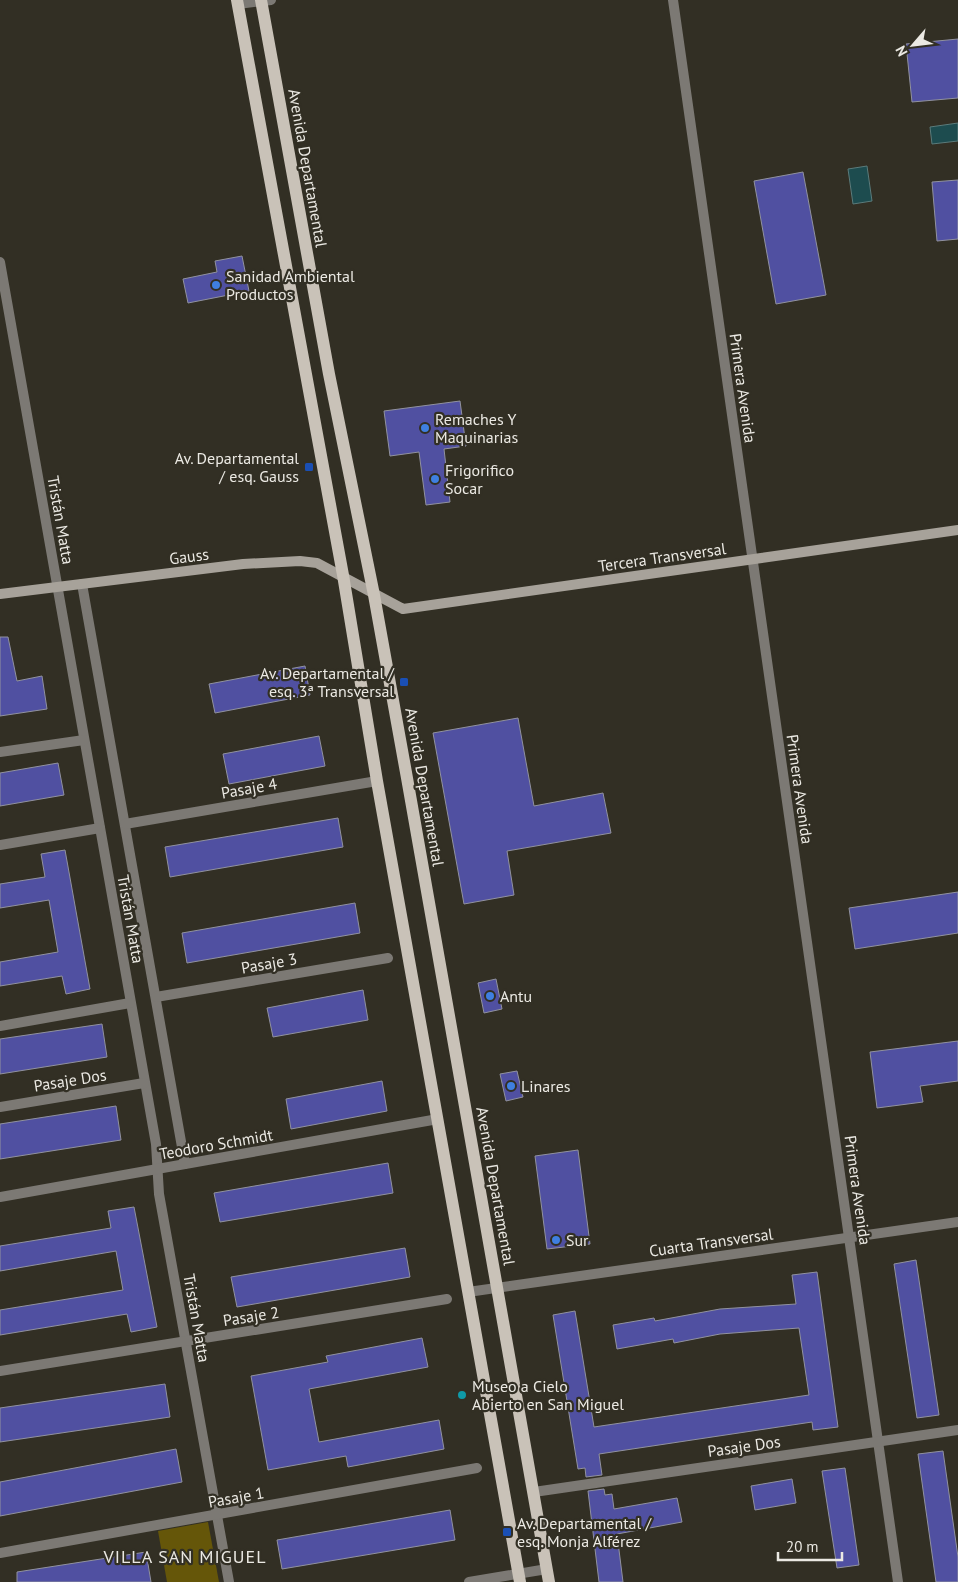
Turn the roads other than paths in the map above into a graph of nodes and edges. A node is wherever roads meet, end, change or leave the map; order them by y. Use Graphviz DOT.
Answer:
graph roads {
  1 [pos="265,0"];
  2 [pos="673,0"];
  3 [pos="237,2"];
  4 [pos="0,262"];
  5 [pos="958,530"];
  6 [pos="753,559"];
  7 [pos="343,575"];
  8 [pos="82,584"];
  9 [pos="57,588"];
  10 [pos="0,594"];
  11 [pos="374,595"];
  12 [pos="84,740"];
  13 [pos="0,752"];
  14 [pos="377,781"];
  15 [pos="125,824"];
  16 [pos="100,828"];
  17 [pos="0,845"];
  18 [pos="388,958"];
  19 [pos="156,998"];
  20 [pos="130,1003"];
  21 [pos="0,1026"];
  22 [pos="144,1083"];
  23 [pos="0,1107"];
  24 [pos="438,1119"];
  25 [pos="185,1164"];
  26 [pos="158,1169"];
  27 [pos="0,1197"];
  28 [pos="958,1222"];
  29 [pos="849,1237"];
  30 [pos="498,1288"];
  31 [pos="468,1292"];
  32 [pos="447,1298"];
  33 [pos="186,1342"];
  34 [pos="0,1371"];
  35 [pos="958,1430"];
  36 [pos="878,1441"];
  37 [pos="477,1468"];
  38 [pos="534,1492"];
  39 [pos="217,1516"];
  40 [pos="0,1553"];
  41 [pos="547,1569"];
  42 [pos="519,1578"];
  43 [pos="229,1582"];
  44 [pos="468,1582"];
  45 [pos="550,1582"];
  46 [pos="898,1582"];
  1 -- 3 [label="street"];
  1 -- 11 [label="main road, Avenida Departamental"];
  2 -- 6 [label="street, Primera Avenida"];
  3 -- 7 [label="main road"];
  4 -- 9 [label="street, Tristán Matta"];
  5 -- 6 [label="street, Tercera Transversal"];
  6 -- 11 [label="street, Tercera Transversal"];
  6 -- 29 [label="street, Primera Avenida"];
  7 -- 8 [label="street, Gauss"];
  7 -- 11 [label="street, Gauss"];
  7 -- 14 [label="main road"];
  8 -- 9 [label="street, Gauss"];
  8 -- 15 [label="street, Tristán Matta"];
  9 -- 10 [label="street, Gauss"];
  9 -- 12 [label="street, Tristán Matta"];
  11 -- 30 [label="main road, Avenida Departamental"];
  12 -- 13 [label="street"];
  12 -- 16 [label="street, Tristán Matta"];
  14 -- 15 [label="street, Pasaje 4"];
  14 -- 24 [label="main road"];
  15 -- 19 [label="street, Tristán Matta"];
  16 -- 17 [label="street"];
  16 -- 20 [label="street, Tristán Matta"];
  18 -- 19 [label="street, Pasaje 3"];
  19 -- 25 [label="street, Tristán Matta"];
  20 -- 21 [label="street"];
  20 -- 22 [label="street, Tristán Matta"];
  22 -- 23 [label="street, Pasaje Dos"];
  22 -- 26 [label="street, Tristán Matta"];
  24 -- 25 [label="street, Teodoro Schmidt"];
  24 -- 31 [label="main road"];
  25 -- 26 [label="street, Teodoro Schmidt"];
  26 -- 27 [label="street, Teodoro Schmidt"];
  26 -- 33 [label="street, Tristán Matta"];
  28 -- 29 [label="street, Cuarta Transversal"];
  29 -- 30 [label="street, Cuarta Transversal"];
  29 -- 36 [label="street, Primera Avenida"];
  30 -- 31 [label="street, Cuarta Transversal"];
  30 -- 38 [label="main road, Avenida Departamental"];
  31 -- 42 [label="main road"];
  32 -- 33 [label="street, Pasaje 2"];
  33 -- 34 [label="street, Pasaje 2"];
  33 -- 39 [label="street, Tristán Matta"];
  35 -- 36 [label="street, Pasaje Dos"];
  36 -- 38 [label="street, Pasaje Dos"];
  36 -- 46 [label="street, Primera Avenida"];
  37 -- 39 [label="street, Pasaje 1"];
  38 -- 41 [label="main road, Avenida Departamental"];
  39 -- 40 [label="street, Pasaje 1"];
  39 -- 43 [label="street, Tristán Matta"];
  41 -- 42 [label="street"];
  41 -- 45 [label="main road, Avenida Departamental"];
  42 -- 44 [label="street"];
}
